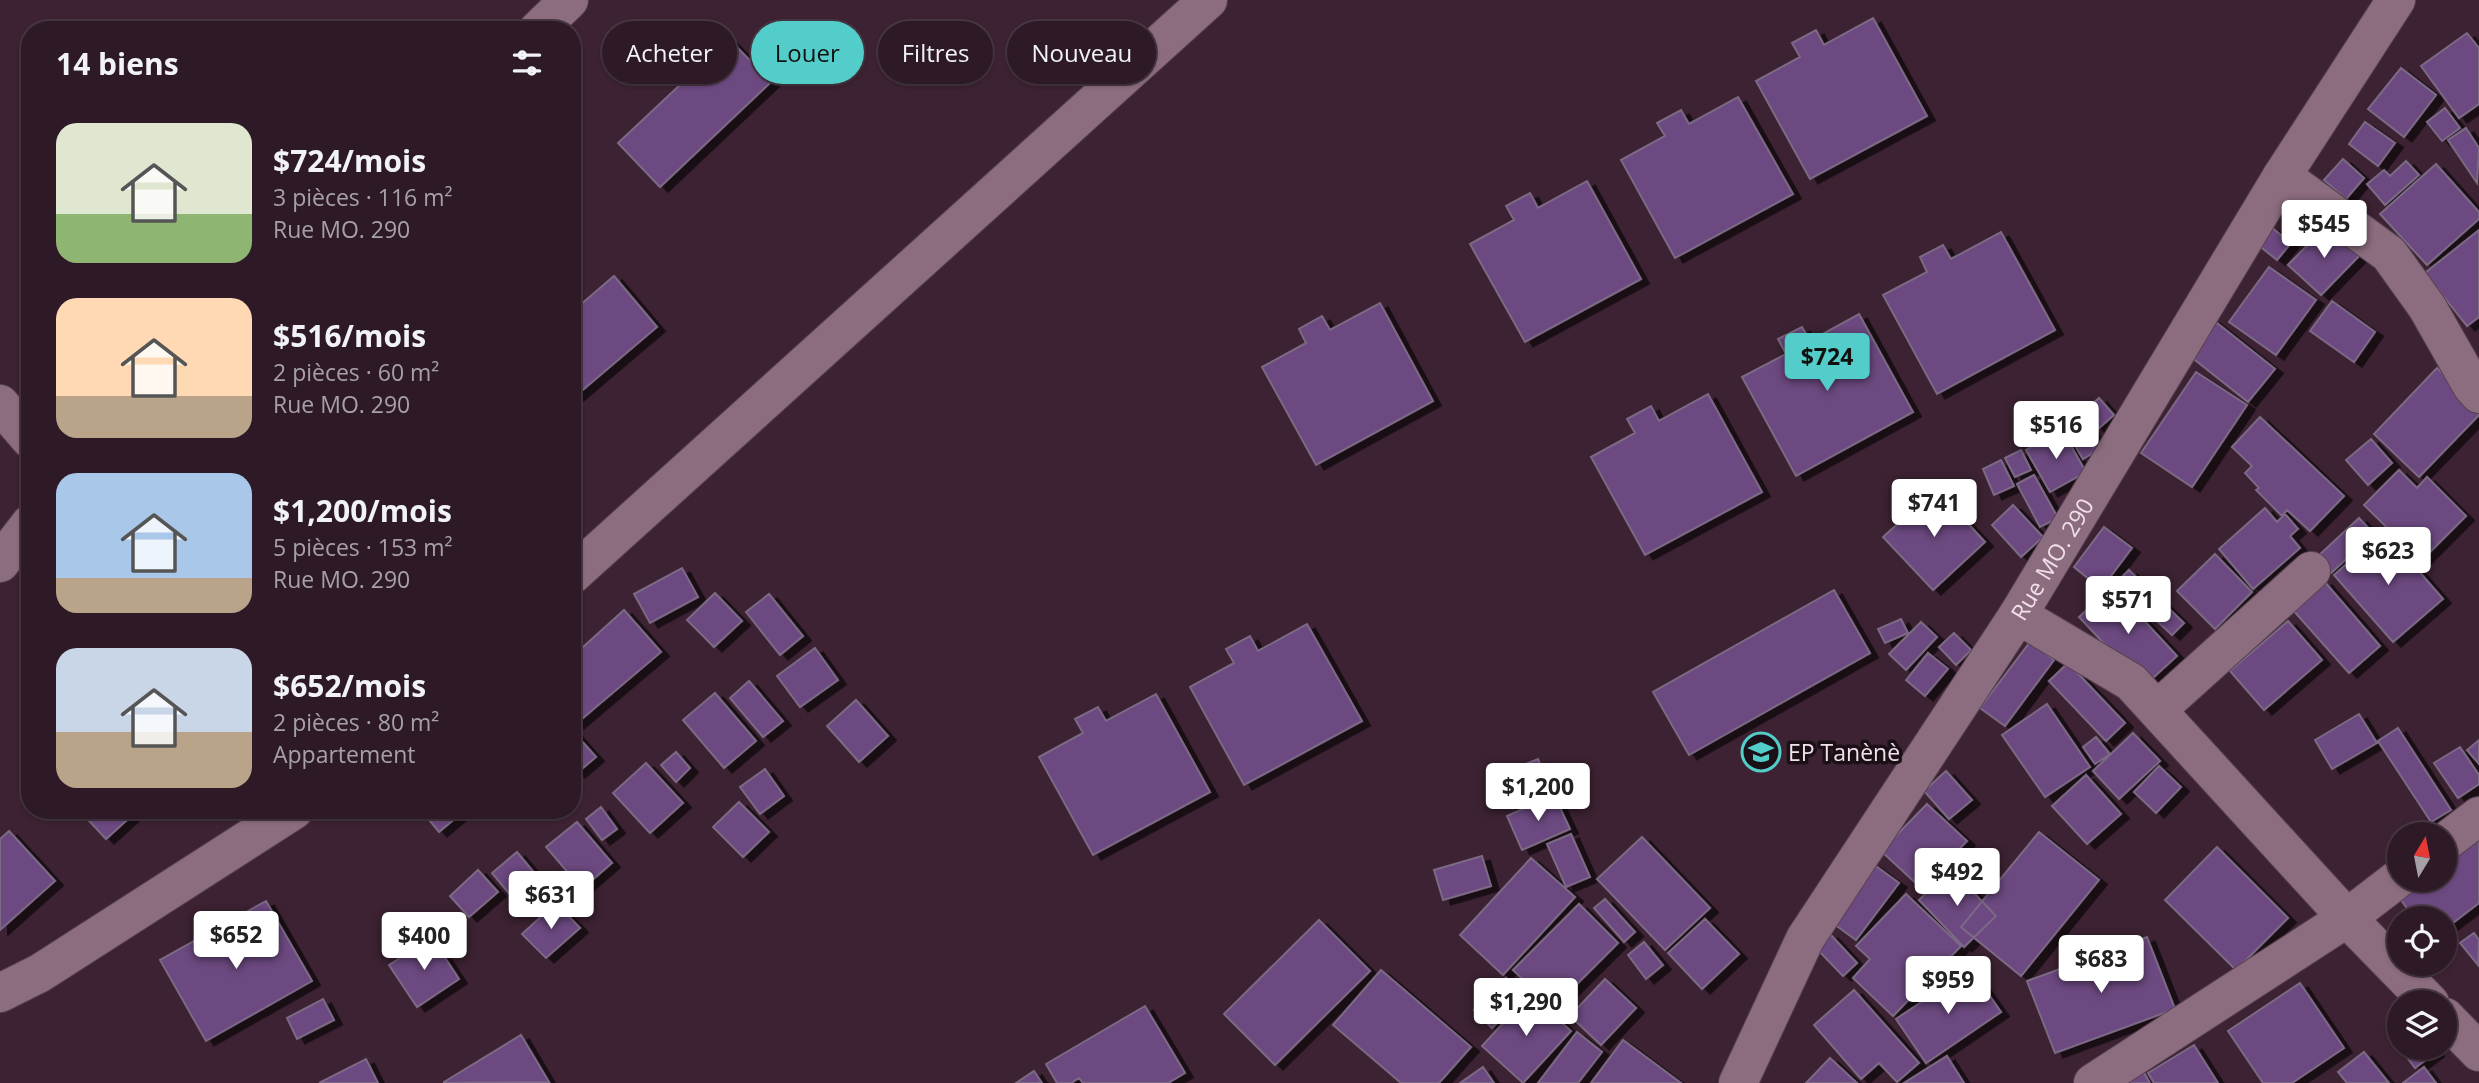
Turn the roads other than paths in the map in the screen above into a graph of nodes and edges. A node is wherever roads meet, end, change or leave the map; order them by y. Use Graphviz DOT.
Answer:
graph roads {
  1 [pos="569,0"];
  2 [pos="1208,0"];
  3 [pos="2396,0"];
  4 [pos="547,21"];
  5 [pos="2282,176"];
  6 [pos="2479,394"];
  7 [pos="0,404"];
  8 [pos="21,428"];
  9 [pos="21,536"];
  10 [pos="0,563"];
  11 [pos="581,567"];
  12 [pos="2311,571"];
  13 [pos="2018,615"];
  14 [pos="2157,710"];
  15 [pos="2479,816"];
  16 [pos="280,819"];
  17 [pos="2457,833"];
  18 [pos="2387,887"];
  19 [pos="2347,918"];
  20 [pos="2417,990"];
  21 [pos="0,993"];
  22 [pos="2457,1029"];
  23 [pos="2479,1052"];
  24 [pos="1738,1083"];
  25 [pos="2094,1083"];
  1 -- 4 [label="street"];
  2 -- 11 [label="street"];
  3 -- 5 [label="street, Rue MO. 290"];
  5 -- 6 [label="street"];
  5 -- 13 [label="street, Rue MO. 290"];
  7 -- 8 [label="street"];
  9 -- 10 [label="street"];
  12 -- 14 [label="street"];
  13 -- 14 [label="street"];
  13 -- 24 [label="street, Rue MO. 290"];
  14 -- 19 [label="street"];
  15 -- 17 [label="street"];
  16 -- 21 [label="street"];
  18 -- 19 [label="street"];
  19 -- 20 [label="street"];
  19 -- 25 [label="street"];
  22 -- 23 [label="street"];
}
